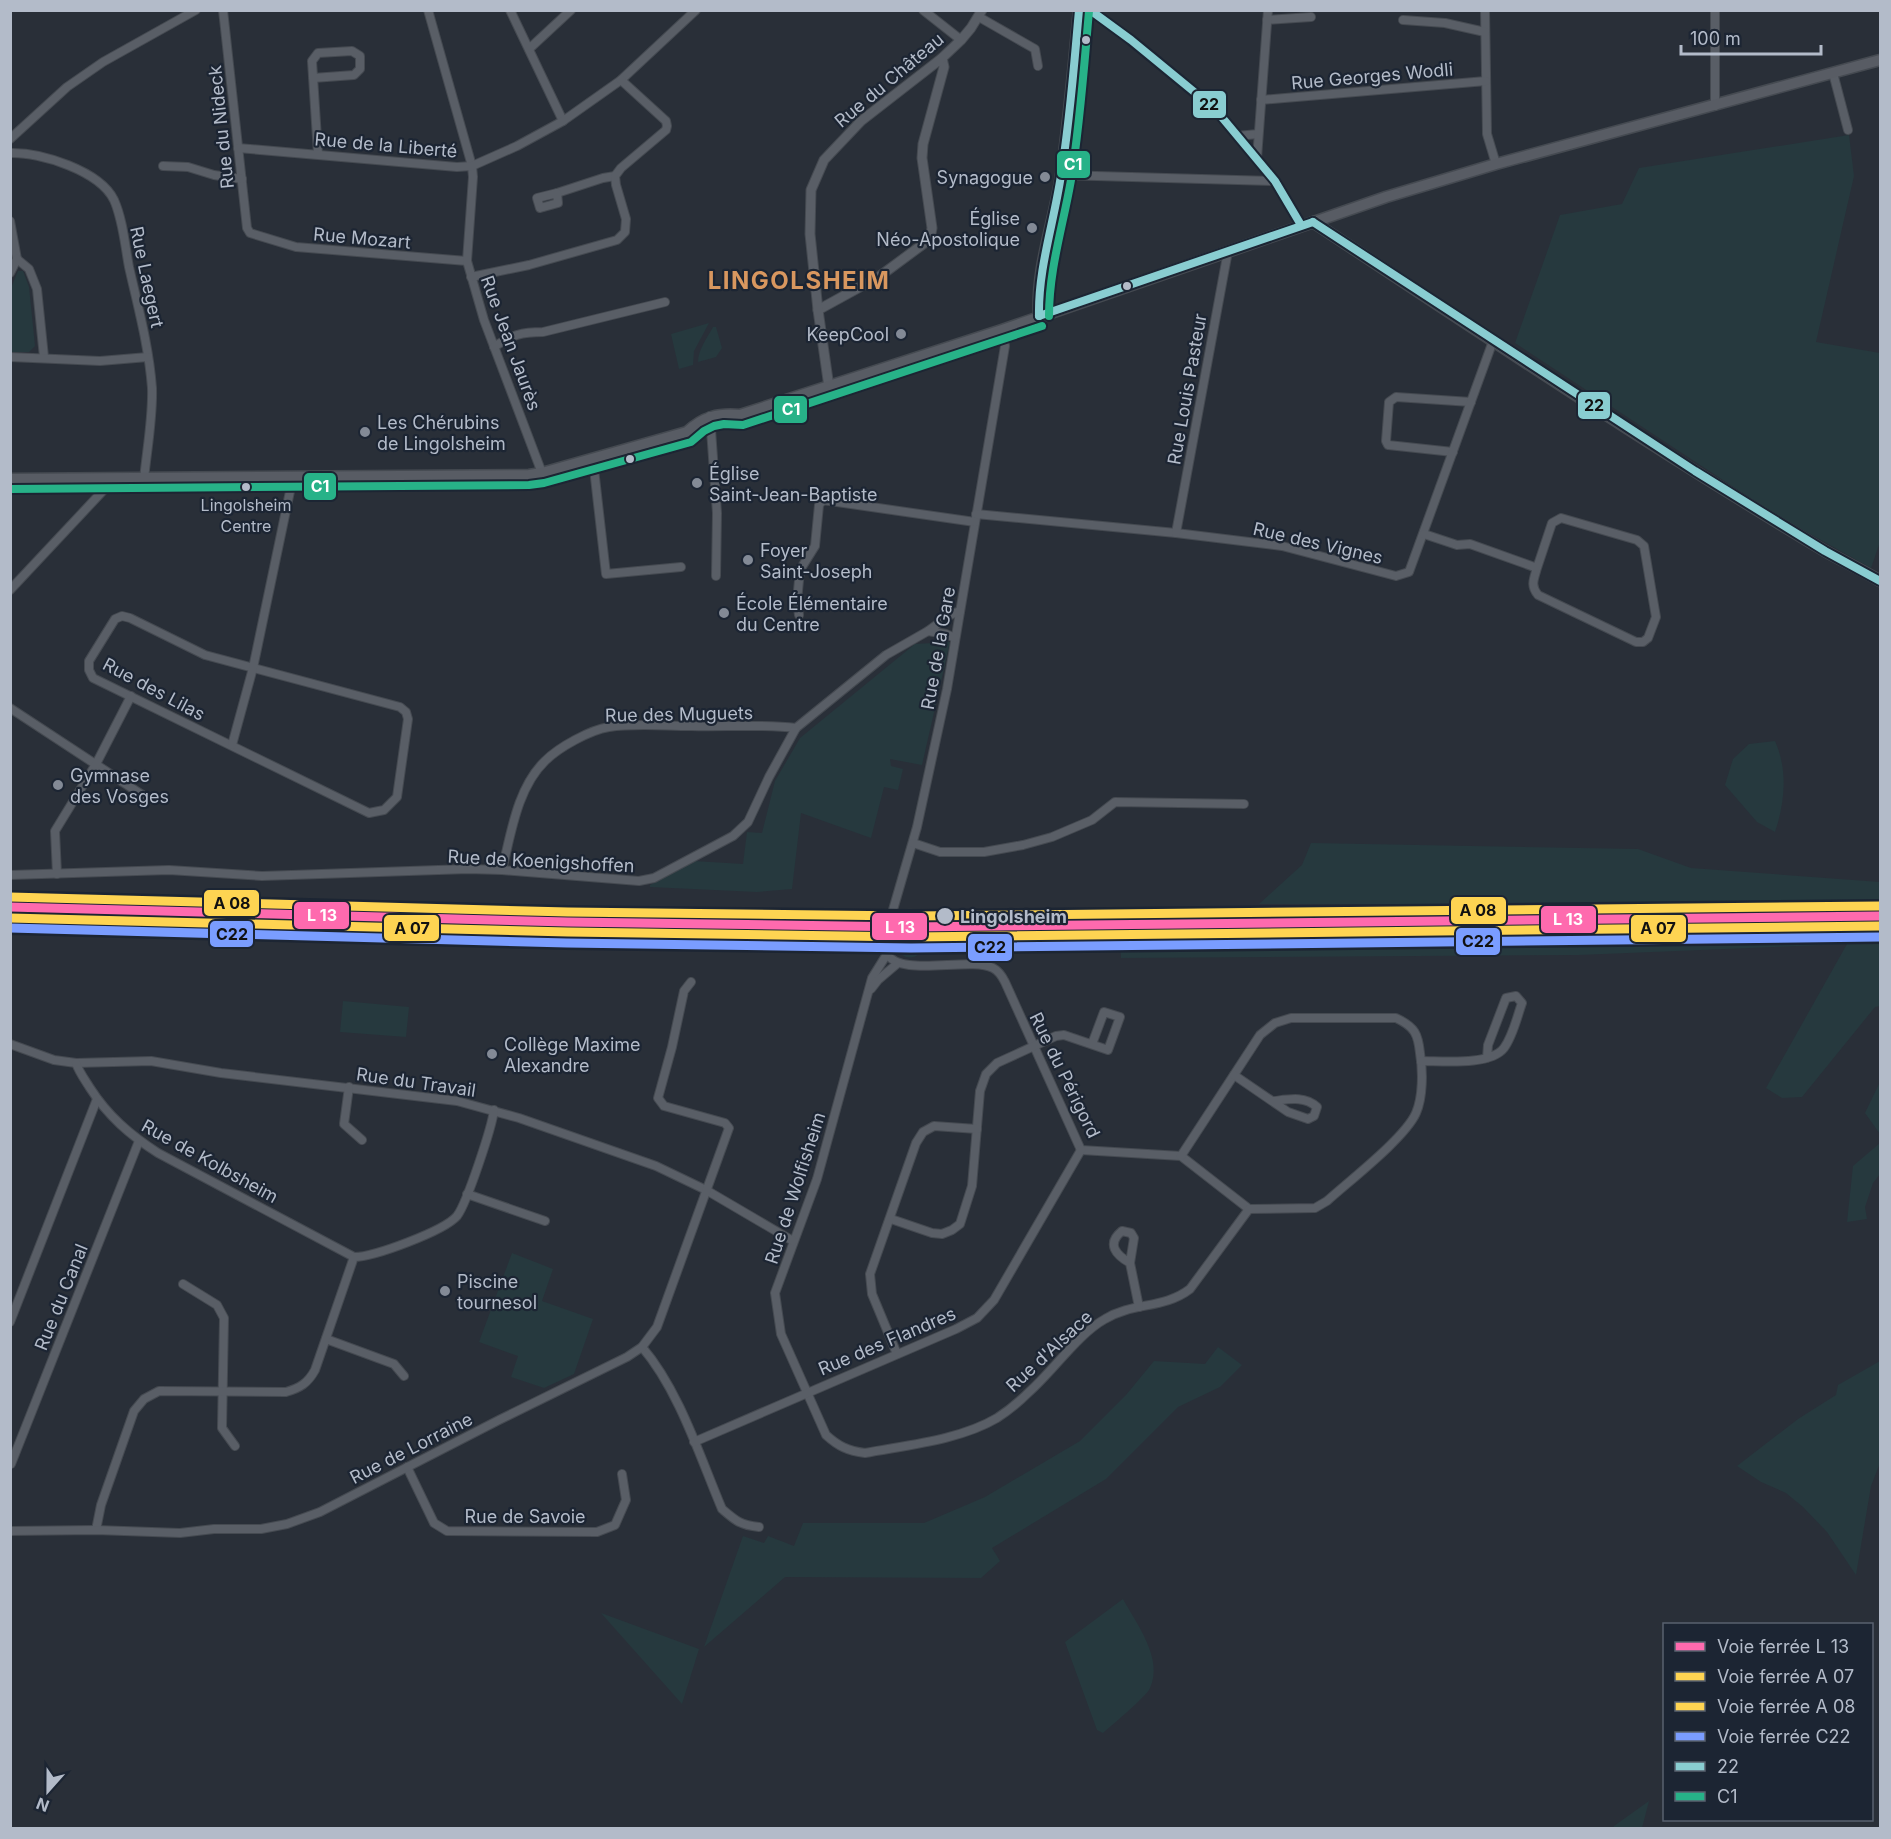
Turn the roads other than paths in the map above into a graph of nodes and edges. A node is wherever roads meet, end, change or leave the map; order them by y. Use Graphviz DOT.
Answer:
graph roads {
  1 [pos="196,10"];
  2 [pos="224,10"];
  3 [pos="428,10"];
  4 [pos="510,10"];
  5 [pos="571,10"];
  6 [pos="696,10"];
  7 [pos="923,10"];
  8 [pos="1079,10"];
  9 [pos="1089,10"];
  10 [pos="1268,10"];
  11 [pos="1485,10"];
  12 [pos="1715,10"];
  13 [pos="980,14"];
  14 [pos="1311,17"];
  15 [pos="1267,20"];
  16 [pos="1403,20"];
  17 [pos="1485,32"];
  18 [pos="961,40"];
  19 [pos="529,49"];
  20 [pos="942,58"];
  21 [pos="1881,60"];
  22 [pos="1038,66"];
  23 [pos="1833,73"];
  24 [pos="313,78"];
  25 [pos="621,80"];
  26 [pos="1486,81"];
  27 [pos="1261,100"];
  28 [pos="1715,106"];
  29 [pos="563,121"];
  30 [pos="1848,130"];
  31 [pos="1258,134"];
  32 [pos="1237,136"];
  33 [pos="10,139"];
  34 [pos="238,148"];
  35 [pos="10,153"];
  36 [pos="318,154"];
  37 [pos="1257,158"];
  38 [pos="1496,164"];
  39 [pos="163,166"];
  40 [pos="472,166"];
  41 [pos="1061,175"];
  42 [pos="615,176"];
  43 [pos="242,180"];
  44 [pos="1275,181"];
  45 [pos="557,193"];
  46 [pos="10,221"];
  47 [pos="1313,222"];
  48 [pos="1301,225"];
  49 [pos="255,236"];
  50 [pos="1228,251"];
  51 [pos="17,259"];
  52 [pos="467,261"];
  53 [pos="10,273"];
  54 [pos="471,277"];
  55 [pos="665,302"];
  56 [pos="818,310"];
  57 [pos="1039,316"];
  58 [pos="1002,330"];
  59 [pos="1493,341"];
  60 [pos="494,347"];
  61 [pos="10,357"];
  62 [pos="44,357"];
  63 [pos="148,357"];
  64 [pos="830,387"];
  65 [pos="1471,402"];
  66 [pos="710,416"];
  67 [pos="1453,452"];
  68 [pos="593,460"];
  69 [pos="542,473"];
  70 [pos="293,477"];
  71 [pos="114,478"];
  72 [pos="144,478"];
  73 [pos="10,479"];
  74 [pos="975,518"];
  75 [pos="1176,533"];
  76 [pos="1424,534"];
  77 [pos="681,567"];
  78 [pos="1537,568"];
  79 [pos="716,576"];
  80 [pos="1881,581"];
  81 [pos="10,591"];
  82 [pos="960,611"];
  83 [pos="799,615"];
  84 [pos="928,631"];
  85 [pos="956,638"];
  86 [pos="254,668"];
  87 [pos="130,696"];
  88 [pos="10,708"];
  89 [pos="796,728"];
  90 [pos="232,745"];
  91 [pos="96,764"];
  92 [pos="147,798"];
  93 [pos="1244,804"];
  94 [pos="913,843"];
  95 [pos="502,870"];
  96 [pos="57,874"];
  97 [pos="10,875"];
  98 [pos="10,917"];
  99 [pos="339,930"];
  100 [pos="887,954"];
  101 [pos="898,963"];
  102 [pos="691,982"];
  103 [pos="870,991"];
  104 [pos="1092,1044"];
  105 [pos="11,1045"];
  106 [pos="1033,1046"];
  107 [pos="1487,1058"];
  108 [pos="1421,1061"];
  109 [pos="76,1063"];
  110 [pos="1234,1075"];
  111 [pos="349,1088"];
  112 [pos="97,1100"];
  113 [pos="1275,1101"];
  114 [pos="494,1110"];
  115 [pos="977,1129"];
  116 [pos="139,1140"];
  117 [pos="362,1140"];
  118 [pos="1081,1150"];
  119 [pos="1181,1156"];
  120 [pos="706,1190"];
  121 [pos="467,1194"];
  122 [pos="1249,1209"];
  123 [pos="891,1219"];
  124 [pos="545,1221"];
  125 [pos="794,1241"];
  126 [pos="354,1257"];
  127 [pos="1130,1263"];
  128 [pos="183,1284"];
  129 [pos="1139,1307"];
  130 [pos="10,1322"];
  131 [pos="326,1339"];
  132 [pos="642,1347"];
  133 [pos="897,1354"];
  134 [pos="404,1376"];
  135 [pos="222,1392"];
  136 [pos="806,1392"];
  137 [pos="693,1442"];
  138 [pos="236,1446"];
  139 [pos="11,1464"];
  140 [pos="407,1467"];
  141 [pos="622,1474"];
  142 [pos="759,1527"];
  143 [pos="96,1530"];
  144 [pos="10,1531"];
  1 -- 33 [label="street"];
  2 -- 34 [label="street, Rue du Nideck"];
  3 -- 40 [label="street, Rue Jean Jaurès"];
  4 -- 19 [label="street"];
  5 -- 19 [label="street"];
  6 -- 25 [label="street, Rue de la Liberté"];
  7 -- 18 [label="street"];
  8 -- 41 [label="main road"];
  9 -- 32 [label="street"];
  10 -- 15 [label="street"];
  11 -- 17 [label="street"];
  12 -- 28 [label="street"];
  13 -- 18 [label="street, Rue du Château"];
  13 -- 22 [label="street"];
  14 -- 15 [label="street"];
  15 -- 27 [label="street"];
  16 -- 17 [label="street"];
  17 -- 26 [label="street"];
  18 -- 20 [label="street, Rue du Château"];
  19 -- 29 [label="street"];
  20 -- 56 [label="street, Rue du Château"];
  20 -- 56 [label="street"];
  21 -- 23 [label="main road"];
  23 -- 28 [label="main road"];
  23 -- 30 [label="street"];
  24 -- 24 [label="street"];
  24 -- 36 [label="street"];
  25 -- 29 [label="street, Rue de la Liberté"];
  25 -- 42 [label="street"];
  26 -- 27 [label="street, Rue Georges Wodli"];
  26 -- 38 [label="street"];
  27 -- 31 [label="street"];
  28 -- 38 [label="main road"];
  29 -- 40 [label="street, Rue de la Liberté"];
  31 -- 32 [label="street"];
  31 -- 37 [label="street"];
  32 -- 37 [label="street"];
  34 -- 36 [label="street, Rue de la Liberté"];
  34 -- 43 [label="street, Rue du Nideck"];
  35 -- 63 [label="street, Rue Laegert"];
  36 -- 40 [label="street, Rue de la Liberté"];
  37 -- 44 [label="street"];
  38 -- 47 [label="main road"];
  39 -- 43 [label="street"];
  40 -- 52 [label="street, Rue Jean Jaurès"];
  41 -- 44 [label="street"];
  41 -- 57 [label="main road"];
  42 -- 45 [label="street"];
  42 -- 54 [label="street"];
  43 -- 49 [label="street, Rue du Nideck"];
  44 -- 48 [label="street"];
  46 -- 51 [label="street"];
  47 -- 48 [label="main road"];
  47 -- 59 [label="main road"];
  48 -- 50 [label="main road"];
  49 -- 52 [label="street, Rue Mozart"];
  50 -- 57 [label="main road"];
  50 -- 75 [label="street, Rue Louis Pasteur"];
  51 -- 53 [label="street"];
  51 -- 62 [label="street"];
  52 -- 54 [label="street, Rue Jean Jaurès"];
  54 -- 60 [label="street, Rue Jean Jaurès"];
  55 -- 60 [label="street"];
  56 -- 64 [label="street, Rue du Château"];
  57 -- 58 [label="main road"];
  58 -- 64 [label="main road"];
  58 -- 74 [label="street, Rue de la Gare"];
  59 -- 65 [label="street, Rue des Vignes"];
  59 -- 80 [label="main road"];
  60 -- 69 [label="street, Rue Jean Jaurès"];
  61 -- 62 [label="street"];
  62 -- 63 [label="street"];
  63 -- 72 [label="street, Rue Laegert"];
  64 -- 66 [label="main road"];
  65 -- 67 [label="street, Rue des Vignes"];
  65 -- 67 [label="street"];
  66 -- 68 [label="main road"];
  66 -- 79 [label="street"];
  67 -- 76 [label="street, Rue des Vignes"];
  68 -- 69 [label="main road"];
  68 -- 77 [label="street"];
  69 -- 70 [label="main road"];
  70 -- 72 [label="main road"];
  70 -- 86 [label="street"];
  71 -- 72 [label="main road"];
  71 -- 73 [label="main road"];
  71 -- 81 [label="street"];
  74 -- 75 [label="street, Rue des Vignes"];
  74 -- 82 [label="street, Rue de la Gare"];
  74 -- 83 [label="street, Rue des Vignes"];
  75 -- 76 [label="street, Rue des Vignes"];
  76 -- 78 [label="street"];
  78 -- 78 [label="street"];
  82 -- 84 [label="street, Rue de Koenigshoffen"];
  82 -- 85 [label="street, Rue de la Gare"];
  84 -- 85 [label="street"];
  84 -- 89 [label="street, Rue de Koenigshoffen"];
  85 -- 94 [label="street, Rue de la Gare"];
  86 -- 87 [label="street, Rue des Lilas"];
  86 -- 90 [label="street"];
  86 -- 90 [label="street, Rue des Lilas"];
  87 -- 90 [label="street, Rue des Lilas"];
  87 -- 91 [label="street"];
  88 -- 91 [label="street"];
  89 -- 95 [label="street, Rue de Koenigshoffen"];
  89 -- 95 [label="street, Rue des Muguets"];
  91 -- 92 [label="street"];
  91 -- 96 [label="street"];
  93 -- 94 [label="street"];
  94 -- 100 [label="street, Rue de la Gare"];
  95 -- 96 [label="street, Rue de Koenigshoffen"];
  96 -- 97 [label="street, Rue de Koenigshoffen"];
  98 -- 99 [label="street"];
  100 -- 101 [label="street"];
  100 -- 103 [label="street, Rue de Wolfisheim"];
  101 -- 103 [label="street, Rue de Wolfisheim"];
  101 -- 106 [label="street, Rue du Périgord"];
  102 -- 120 [label="street, Rue de Lorraine"];
  103 -- 125 [label="street, Rue de Wolfisheim"];
  104 -- 104 [label="street"];
  104 -- 106 [label="street"];
  105 -- 109 [label="street, Rue du Travail"];
  106 -- 115 [label="street"];
  106 -- 118 [label="street, Rue du Périgord"];
  107 -- 107 [label="street"];
  107 -- 108 [label="street"];
  108 -- 110 [label="street"];
  108 -- 122 [label="street"];
  109 -- 111 [label="street, Rue du Travail"];
  109 -- 112 [label="street, Rue de Kolbsheim"];
  110 -- 113 [label="street"];
  110 -- 119 [label="street"];
  111 -- 114 [label="street, Rue du Travail"];
  111 -- 117 [label="street"];
  112 -- 116 [label="street, Rue de Kolbsheim"];
  112 -- 130 [label="street"];
  113 -- 113 [label="street"];
  114 -- 120 [label="street, Rue du Travail"];
  114 -- 121 [label="street"];
  115 -- 123 [label="street"];
  115 -- 123 [label="street"];
  116 -- 126 [label="street, Rue de Kolbsheim"];
  116 -- 139 [label="street, Rue du Canal"];
  118 -- 119 [label="street, Rue du Périgord"];
  118 -- 133 [label="street, Rue des Flandres"];
  119 -- 122 [label="street"];
  120 -- 125 [label="street, Rue du Travail"];
  120 -- 132 [label="street, Rue de Lorraine"];
  121 -- 124 [label="street"];
  121 -- 126 [label="street"];
  122 -- 129 [label="street, Rue d'Alsace"];
  123 -- 133 [label="street"];
  125 -- 136 [label="street, Rue de Wolfisheim"];
  126 -- 131 [label="street"];
  127 -- 129 [label="street"];
  128 -- 135 [label="street"];
  129 -- 136 [label="street, Rue d'Alsace"];
  131 -- 134 [label="street"];
  131 -- 135 [label="street"];
  132 -- 137 [label="street"];
  132 -- 140 [label="street, Rue de Lorraine"];
  133 -- 136 [label="street, Rue des Flandres"];
  135 -- 138 [label="street"];
  135 -- 143 [label="street"];
  136 -- 137 [label="street, Rue des Flandres"];
  137 -- 142 [label="street"];
  140 -- 141 [label="street, Rue de Savoie"];
  140 -- 143 [label="street, Rue de Lorraine"];
  143 -- 144 [label="street, Rue de Lorraine"];
}
